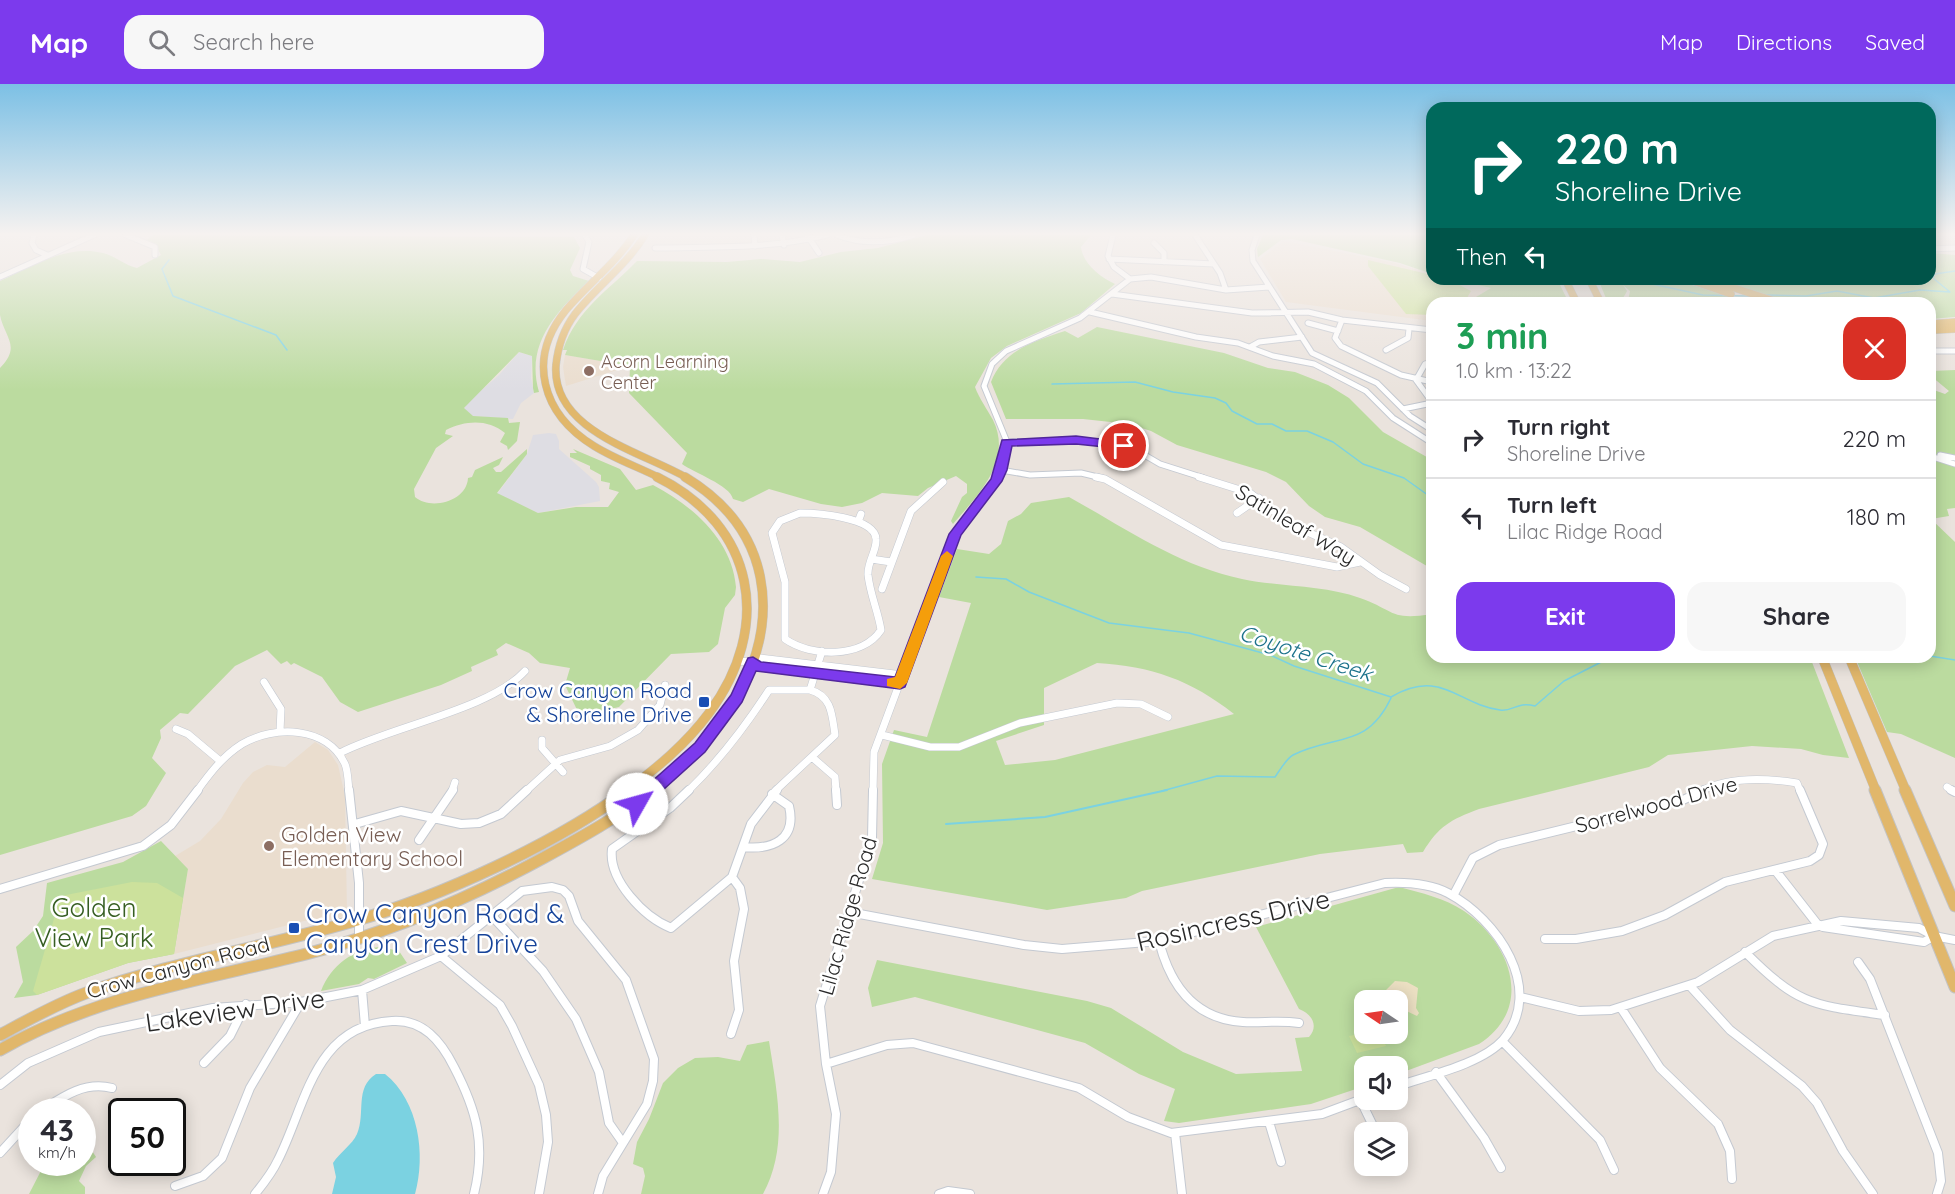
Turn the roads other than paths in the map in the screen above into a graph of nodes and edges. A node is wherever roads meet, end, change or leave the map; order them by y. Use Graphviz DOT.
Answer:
graph roads {
  1 [pos="590,287"];
  2 [pos="596,287"];
  3 [pos="604,287"];
  4 [pos="1121,287"];
  5 [pos="1208,287"];
  6 [pos="1225,287"];
  7 [pos="1269,287"];
  8 [pos="1709,287"];
  9 [pos="1729,287"];
  10 [pos="1226,290"];
  11 [pos="1112,294"];
  12 [pos="1740,297"];
  13 [pos="1761,297"];
  14 [pos="1090,312"];
  15 [pos="1287,314"];
  16 [pos="572,319"];
  17 [pos="1342,320"];
  18 [pos="1955,322"];
  19 [pos="1308,323"];
  20 [pos="1936,324"];
  21 [pos="1409,329"];
  22 [pos="1955,329"];
  23 [pos="1426,330"];
  24 [pos="1936,330"];
  25 [pos="1338,331"];
  26 [pos="1302,337"];
  27 [pos="1250,347"];
  28 [pos="1386,351"];
  29 [pos="1936,351"];
  30 [pos="1955,351"];
  31 [pos="1426,364"];
  32 [pos="1416,380"];
  33 [pos="1426,381"];
  34 [pos="1426,394"];
  35 [pos="1426,403"];
  36 [pos="1403,409"];
  37 [pos="1426,426"];
  38 [pos="1426,439"];
  39 [pos="1006,442"];
  40 [pos="1936,456"];
  41 [pos="1936,457"];
  42 [pos="1955,458"];
  43 [pos="1955,464"];
  44 [pos="1001,470"];
  45 [pos="944,482"];
  46 [pos="1259,498"];
  47 [pos="1238,513"];
  48 [pos="861,514"];
  49 [pos="858,522"];
  50 [pos="871,559"];
  51 [pos="891,562"];
  52 [pos="1360,562"];
  53 [pos="1406,588"];
  54 [pos="882,589"];
  55 [pos="822,651"];
  56 [pos="737,660"];
  57 [pos="753,662"];
  58 [pos="1824,663"];
  59 [pos="1852,663"];
  60 [pos="816,669"];
  61 [pos="525,671"];
  62 [pos="903,675"];
  63 [pos="264,682"];
  64 [pos="900,683"];
  65 [pos="665,685"];
  66 [pos="810,690"];
  67 [pos="1168,717"];
  68 [pos="176,729"];
  69 [pos="280,731"];
  70 [pos="882,735"];
  71 [pos="542,740"];
  72 [pos="340,753"];
  73 [pos="813,758"];
  74 [pos="219,760"];
  75 [pos="555,763"];
  76 [pos="563,772"];
  77 [pos="455,782"];
  78 [pos="1947,787"];
  79 [pos="1955,792"];
  80 [pos="772,794"];
  81 [pos="837,805"];
  82 [pos="435,818"];
  83 [pos="355,824"];
  84 [pos="419,840"];
  85 [pos="743,847"];
  86 [pos="1775,870"];
  87 [pos="732,877"];
  88 [pos="0,889"];
  89 [pos="1453,896"];
  90 [pos="1955,906"];
  91 [pos="849,912"];
  92 [pos="491,915"];
  93 [pos="359,920"];
  94 [pos="1818,925"];
  95 [pos="1934,936"];
  96 [pos="359,939"];
  97 [pos="1545,939"];
  98 [pos="1955,940"];
  99 [pos="1159,941"];
  100 [pos="1745,952"];
  101 [pos="441,956"];
  102 [pos="1857,962"];
  103 [pos="1690,986"];
  104 [pos="1955,987"];
  105 [pos="362,990"];
  106 [pos="1520,997"];
  107 [pos="301,1002"];
  108 [pos="246,1004"];
  109 [pos="1621,1008"];
  110 [pos="1885,1015"];
  111 [pos="1299,1023"];
  112 [pos="365,1026"];
  113 [pos="731,1034"];
  114 [pos="0,1035"];
  115 [pos="1502,1041"];
  116 [pos="0,1050"];
  117 [pos="204,1063"];
  118 [pos="826,1064"];
  119 [pos="1436,1072"];
  120 [pos="1408,1082"];
  121 [pos="0,1085"];
  122 [pos="112,1088"];
  123 [pos="64,1098"];
  124 [pos="1354,1102"];
  125 [pos="1269,1122"];
  126 [pos="18,1133"];
  127 [pos="1175,1133"];
  128 [pos="623,1143"];
  129 [pos="0,1153"];
  130 [pos="1281,1162"];
  131 [pos="1501,1168"];
  132 [pos="1614,1170"];
  133 [pos="1732,1179"];
  134 [pos="175,1186"];
  135 [pos="255,1194"];
  136 [pos="474,1194"];
  137 [pos="539,1194"];
  138 [pos="598,1194"];
  139 [pos="823,1194"];
  140 [pos="939,1194"];
  141 [pos="970,1194"];
  142 [pos="1182,1194"];
  143 [pos="1873,1194"];
  144 [pos="1937,1194"];
  1 -- 56 [label="main road, Crow Canyon Road"];
  2 -- 16 [label="main road"];
  3 -- 16 [label="main road, Crow Canyon Road"];
  4 -- 11 [label="street"];
  5 -- 10 [label="street"];
  6 -- 10 [label="street"];
  7 -- 10 [label="street"];
  7 -- 15 [label="street"];
  8 -- 12 [label="main road"];
  9 -- 13 [label="main road"];
  11 -- 14 [label="street"];
  11 -- 15 [label="street"];
  14 -- 27 [label="street"];
  14 -- 39 [label="street"];
  15 -- 17 [label="street"];
  15 -- 26 [label="street"];
  16 -- 57 [label="main road, Crow Canyon Road"];
  17 -- 21 [label="street"];
  17 -- 25 [label="street"];
  18 -- 20 [label="main road"];
  19 -- 25 [label="street"];
  21 -- 23 [label="street"];
  21 -- 28 [label="street"];
  22 -- 24 [label="main road"];
  25 -- 32 [label="street"];
  26 -- 27 [label="street"];
  26 -- 36 [label="street"];
  27 -- 38 [label="street"];
  29 -- 30 [label="street"];
  31 -- 32 [label="street"];
  32 -- 33 [label="street"];
  32 -- 34 [label="street"];
  35 -- 36 [label="street"];
  36 -- 37 [label="street"];
  39 -- 44 [label="street, Lilac Ridge Road"];
  39 -- 46 [label="street, Satinleaf Way"];
  40 -- 42 [label="street"];
  41 -- 43 [label="street"];
  44 -- 52 [label="street"];
  44 -- 62 [label="street, Lilac Ridge Road"];
  45 -- 51 [label="street"];
  46 -- 47 [label="street"];
  46 -- 52 [label="street, Satinleaf Way"];
  48 -- 49 [label="street"];
  49 -- 50 [label="street"];
  49 -- 55 [label="street"];
  50 -- 51 [label="street"];
  50 -- 55 [label="street"];
  51 -- 54 [label="street"];
  52 -- 53 [label="street, Satinleaf Way"];
  55 -- 60 [label="street"];
  56 -- 57 [label="street"];
  56 -- 93 [label="main road, Crow Canyon Road"];
  57 -- 60 [label="street"];
  57 -- 96 [label="main road, Crow Canyon Road"];
  58 -- 95 [label="main road"];
  59 -- 90 [label="main road"];
  60 -- 62 [label="street"];
  60 -- 64 [label="street"];
  60 -- 66 [label="street"];
  61 -- 72 [label="street"];
  62 -- 64 [label="street, Lilac Ridge Road"];
  63 -- 69 [label="street"];
  64 -- 70 [label="street, Lilac Ridge Road"];
  65 -- 75 [label="street"];
  66 -- 73 [label="street"];
  66 -- 87 [label="street"];
  67 -- 70 [label="street"];
  68 -- 74 [label="street"];
  69 -- 72 [label="street"];
  69 -- 74 [label="street"];
  70 -- 91 [label="street, Lilac Ridge Road"];
  71 -- 75 [label="street"];
  72 -- 83 [label="street"];
  73 -- 80 [label="street"];
  73 -- 81 [label="street"];
  74 -- 88 [label="street"];
  75 -- 76 [label="street"];
  75 -- 82 [label="street"];
  77 -- 82 [label="street"];
  78 -- 79 [label="street"];
  80 -- 85 [label="street"];
  80 -- 85 [label="street"];
  82 -- 83 [label="street"];
  82 -- 84 [label="street"];
  83 -- 93 [label="street"];
  85 -- 87 [label="street"];
  86 -- 89 [label="street, Sorrelwood Drive"];
  86 -- 94 [label="street"];
  86 -- 97 [label="street"];
  87 -- 113 [label="street"];
  89 -- 99 [label="street, Rosincress Drive"];
  89 -- 106 [label="street, Rosincress Drive"];
  91 -- 99 [label="street, Rosincress Drive"];
  91 -- 118 [label="street, Lilac Ridge Road"];
  92 -- 101 [label="street, Lakeview Drive"];
  92 -- 128 [label="street"];
  92 -- 128 [label="street, Lakeview Drive"];
  93 -- 96 [label="street"];
  93 -- 114 [label="main road, Crow Canyon Road"];
  94 -- 95 [label="street"];
  94 -- 100 [label="street"];
  95 -- 98 [label="street"];
  95 -- 104 [label="main road"];
  96 -- 116 [label="main road, Crow Canyon Road"];
  99 -- 111 [label="street"];
  100 -- 103 [label="street"];
  100 -- 110 [label="street"];
  101 -- 105 [label="street, Lakeview Drive"];
  101 -- 137 [label="street"];
  102 -- 110 [label="street"];
  103 -- 109 [label="street"];
  103 -- 143 [label="street"];
  105 -- 107 [label="street, Lakeview Drive"];
  105 -- 112 [label="street"];
  106 -- 109 [label="street"];
  106 -- 115 [label="street"];
  107 -- 108 [label="street, Lakeview Drive"];
  107 -- 134 [label="street"];
  108 -- 117 [label="street"];
  108 -- 121 [label="street, Lakeview Drive"];
  109 -- 133 [label="street"];
  110 -- 144 [label="street"];
  112 -- 135 [label="street"];
  112 -- 136 [label="street"];
  115 -- 119 [label="street"];
  115 -- 132 [label="street"];
  118 -- 127 [label="street"];
  118 -- 139 [label="street, Lilac Ridge Road"];
  119 -- 120 [label="street"];
  119 -- 131 [label="street"];
  122 -- 123 [label="street"];
  124 -- 125 [label="street"];
  125 -- 127 [label="street"];
  125 -- 130 [label="street"];
  126 -- 129 [label="street"];
  127 -- 142 [label="street"];
  128 -- 138 [label="street"];
  140 -- 141 [label="street"];
}
